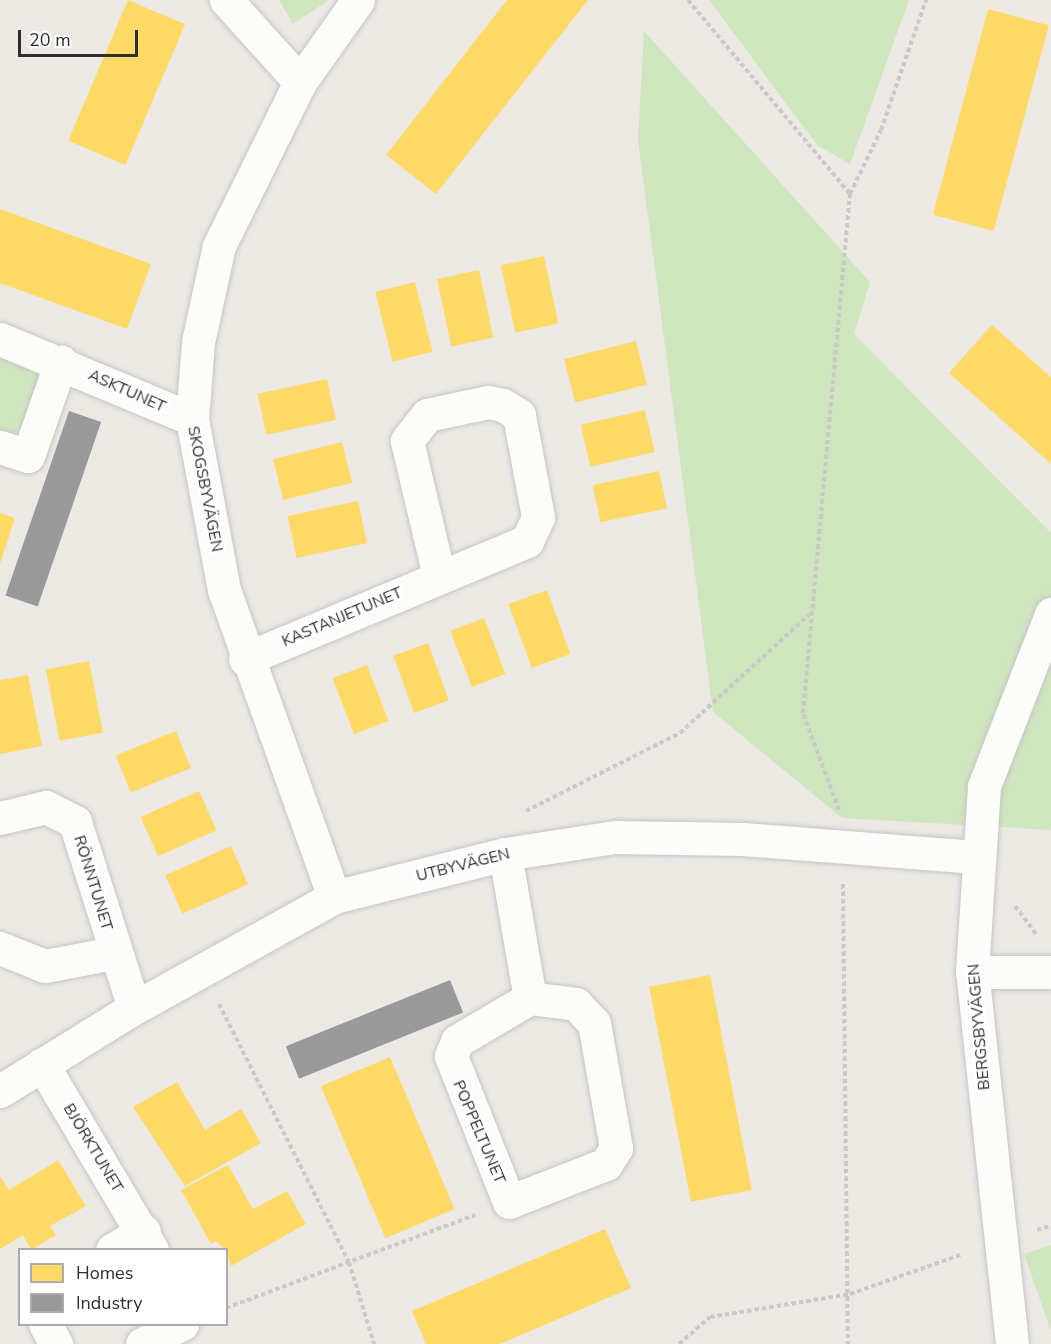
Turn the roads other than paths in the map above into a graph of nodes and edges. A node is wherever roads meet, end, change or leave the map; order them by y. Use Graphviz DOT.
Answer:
graph roads {
  1 [pos="226,0"];
  2 [pos="358,0"];
  3 [pos="300,82"];
  4 [pos="0,339"];
  5 [pos="61,362"];
  6 [pos="192,419"];
  7 [pos="0,447"];
  8 [pos="439,576"];
  9 [pos="1051,614"];
  10 [pos="245,658"];
  11 [pos="0,818"];
  12 [pos="505,854"];
  13 [pos="979,857"];
  14 [pos="334,897"];
  15 [pos="0,948"];
  16 [pos="114,952"];
  17 [pos="972,972"];
  18 [pos="1051,972"];
  19 [pos="530,998"];
  20 [pos="134,1008"];
  21 [pos="42,1064"];
  22 [pos="0,1092"];
  23 [pos="148,1240"];
  24 [pos="119,1248"];
  25 [pos="46,1326"];
  26 [pos="178,1326"];
  27 [pos="56,1344"];
  28 [pos="142,1344"];
  29 [pos="1012,1344"];
  1 -- 3 [label="street"];
  2 -- 3 [label="street, SKOGSBYVÄGEN"];
  3 -- 6 [label="street, SKOGSBYVÄGEN"];
  4 -- 5 [label="street, ASKTUNET"];
  5 -- 6 [label="street, ASKTUNET"];
  5 -- 7 [label="street"];
  6 -- 10 [label="street, SKOGSBYVÄGEN"];
  8 -- 8 [label="street, KASTANJETUNET"];
  8 -- 10 [label="street, KASTANJETUNET"];
  9 -- 13 [label="street, BERGSBYVÄGEN"];
  10 -- 14 [label="street, SKOGSBYVÄGEN"];
  11 -- 16 [label="street, RÖNNTUNET"];
  12 -- 13 [label="street, UTBYVÄGEN"];
  12 -- 14 [label="street, UTBYVÄGEN"];
  12 -- 19 [label="street"];
  13 -- 17 [label="street, BERGSBYVÄGEN"];
  14 -- 20 [label="street, UTBYVÄGEN"];
  15 -- 16 [label="street, RÖNNTUNET"];
  16 -- 20 [label="street, RÖNNTUNET"];
  17 -- 18 [label="street"];
  17 -- 29 [label="street, BERGSBYVÄGEN"];
  19 -- 19 [label="street, POPPELTUNET"];
  20 -- 21 [label="street, UTBYVÄGEN"];
  21 -- 22 [label="street, UTBYVÄGEN"];
  21 -- 23 [label="street, BJÖRKTUNET"];
  23 -- 24 [label="street, BJÖRKTUNET"];
  25 -- 27 [label="street"];
  26 -- 28 [label="street"];
}
